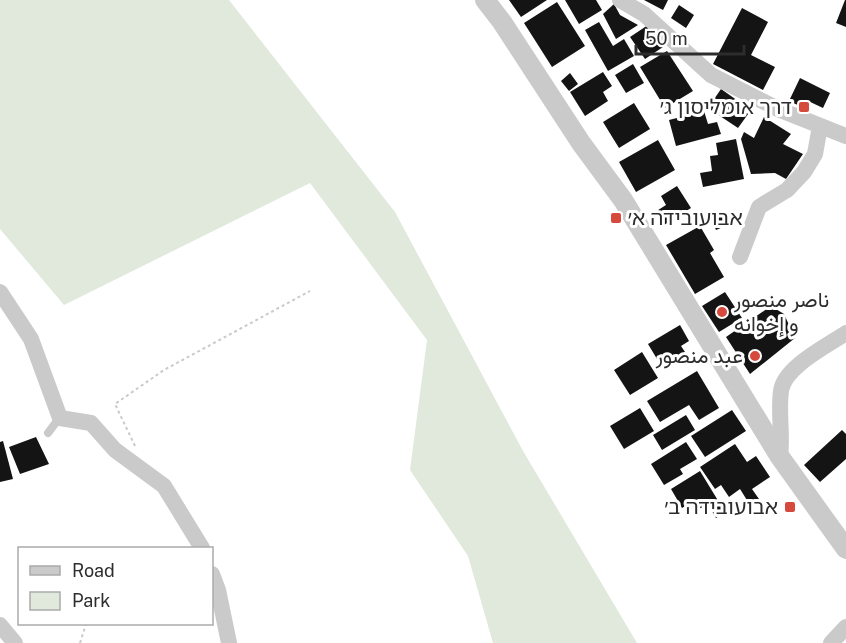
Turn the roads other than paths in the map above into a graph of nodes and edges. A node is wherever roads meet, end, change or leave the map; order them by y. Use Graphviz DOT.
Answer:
graph roads {
  1 [pos="485,0"];
  2 [pos="620,0"];
  3 [pos="820,126"];
  4 [pos="846,136"];
  5 [pos="740,257"];
  6 [pos="0,292"];
  7 [pos="846,333"];
  8 [pos="60,417"];
  9 [pos="48,433"];
  10 [pos="780,457"];
  11 [pos="201,547"];
  12 [pos="846,549"];
  13 [pos="213,576"];
  14 [pos="0,625"];
  15 [pos="846,627"];
  16 [pos="833,642"];
  17 [pos="15,643"];
  18 [pos="229,643"];
  1 -- 10 [label="street"];
  2 -- 3 [label="street"];
  3 -- 4 [label="street"];
  3 -- 5 [label="street"];
  6 -- 8 [label="street"];
  7 -- 10 [label="street"];
  8 -- 9 [label="lane"];
  8 -- 11 [label="street"];
  10 -- 12 [label="street"];
  13 -- 18 [label="street"];
  14 -- 17 [label="street"];
  15 -- 16 [label="street"];
}
